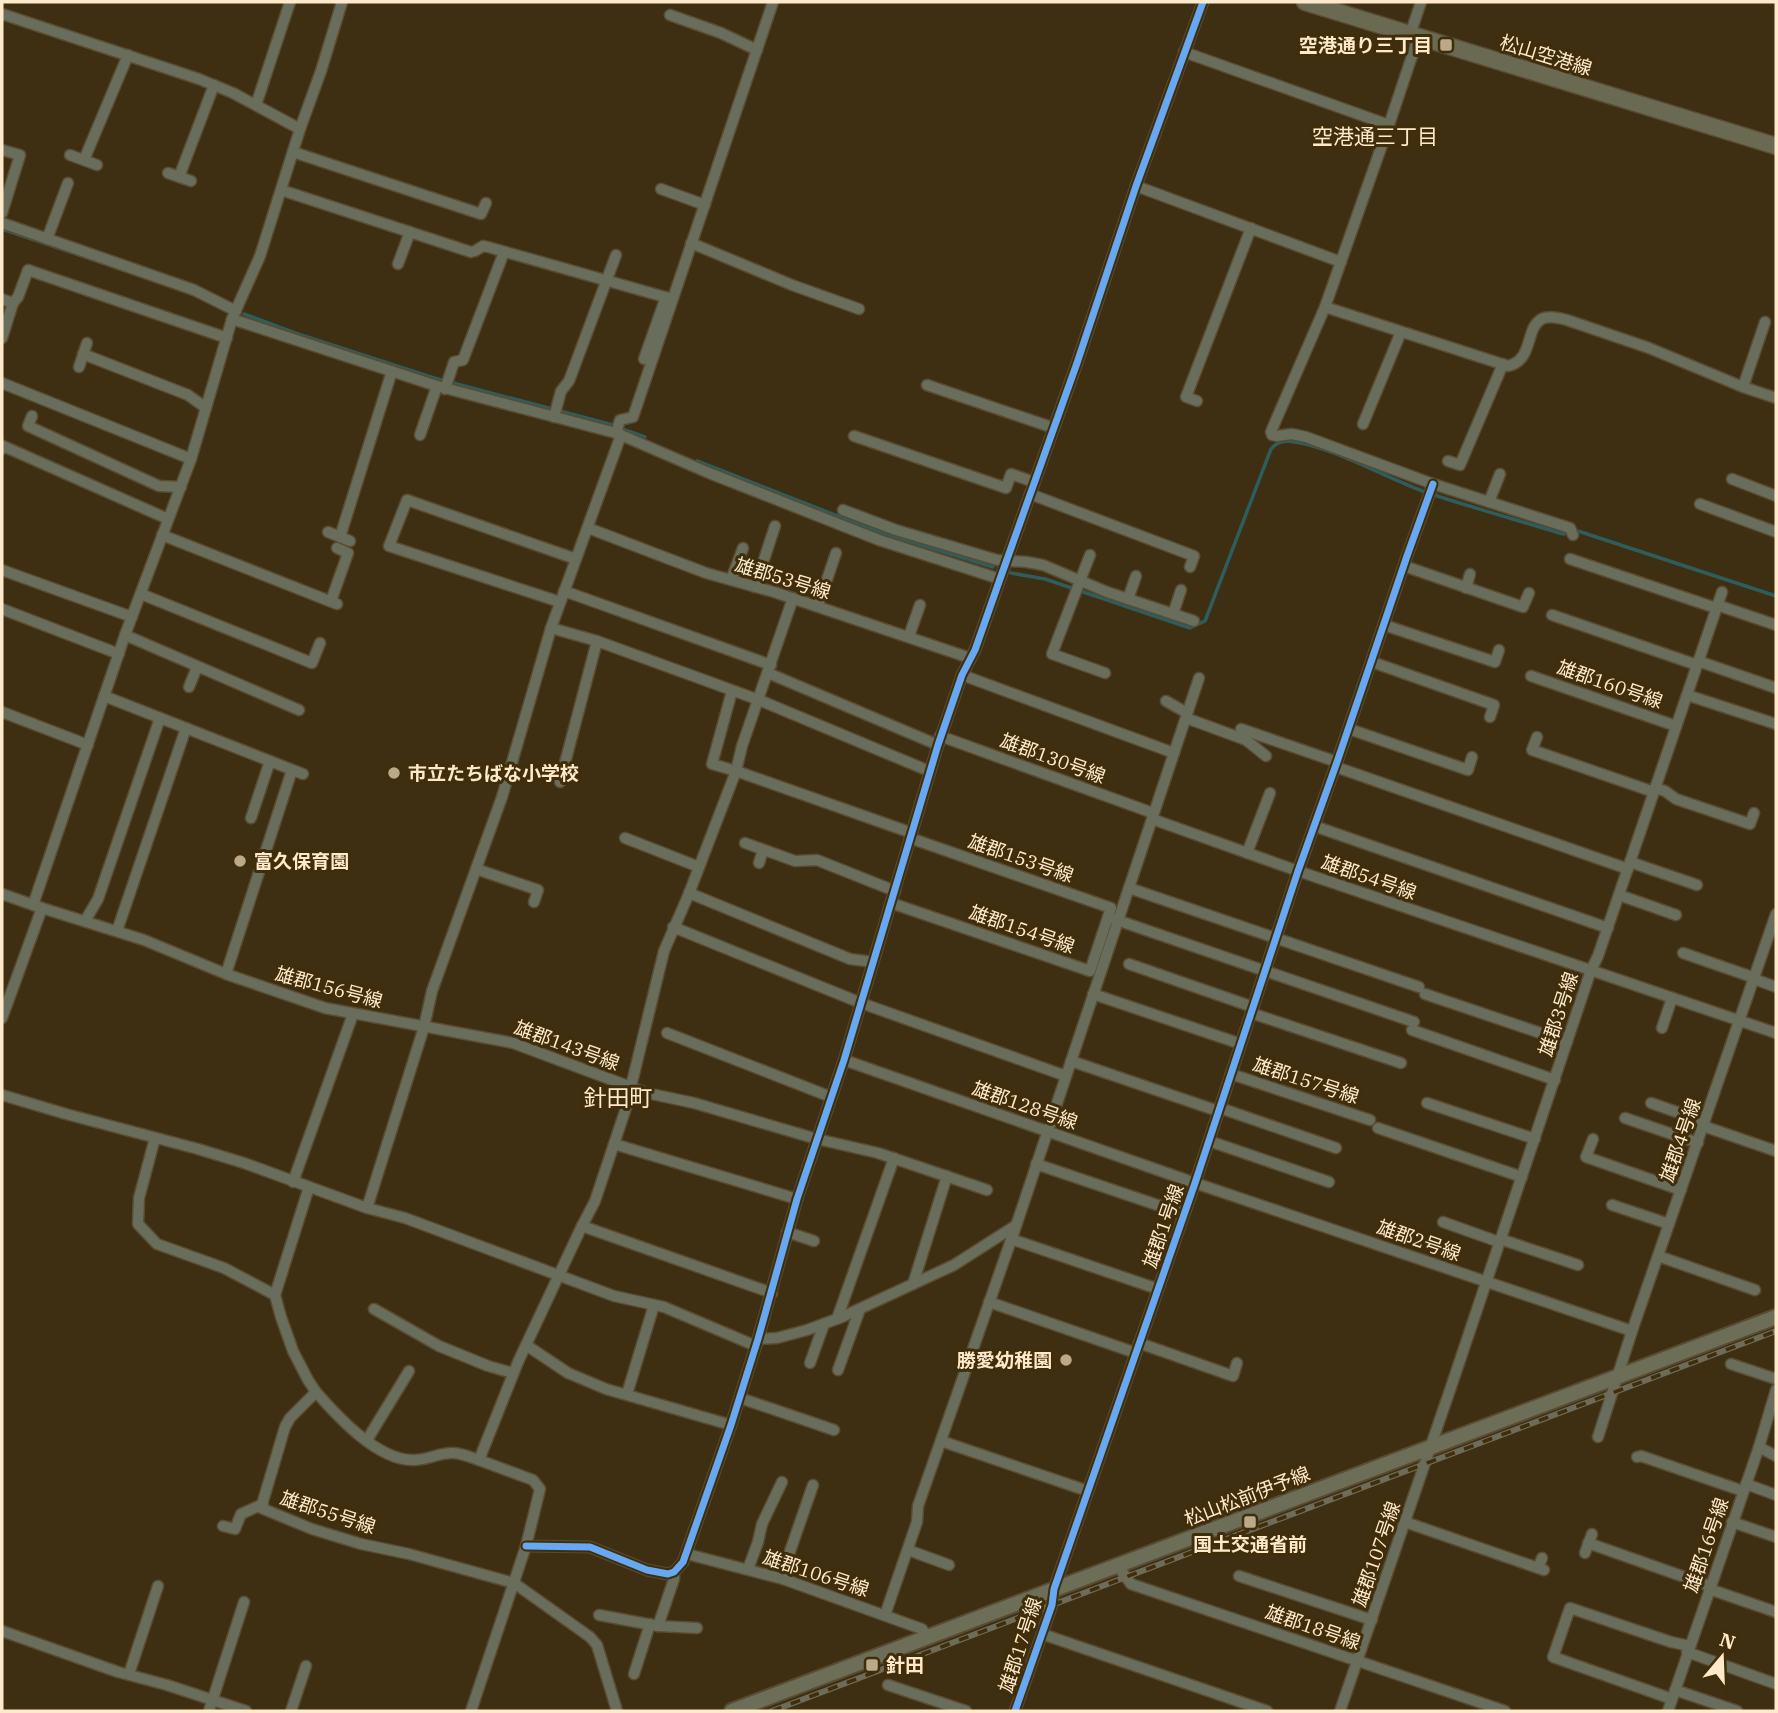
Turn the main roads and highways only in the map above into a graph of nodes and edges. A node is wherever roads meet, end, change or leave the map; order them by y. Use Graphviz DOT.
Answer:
graph roads {
  1 [pos="1305,2"];
  2 [pos="1776,146"];
  3 [pos="1776,1317"];
  4 [pos="732,1711"];
  1 -- 2 [label="main road, 松山空港線"];
  3 -- 4 [label="main road, 松山松前伊予線"];
}
